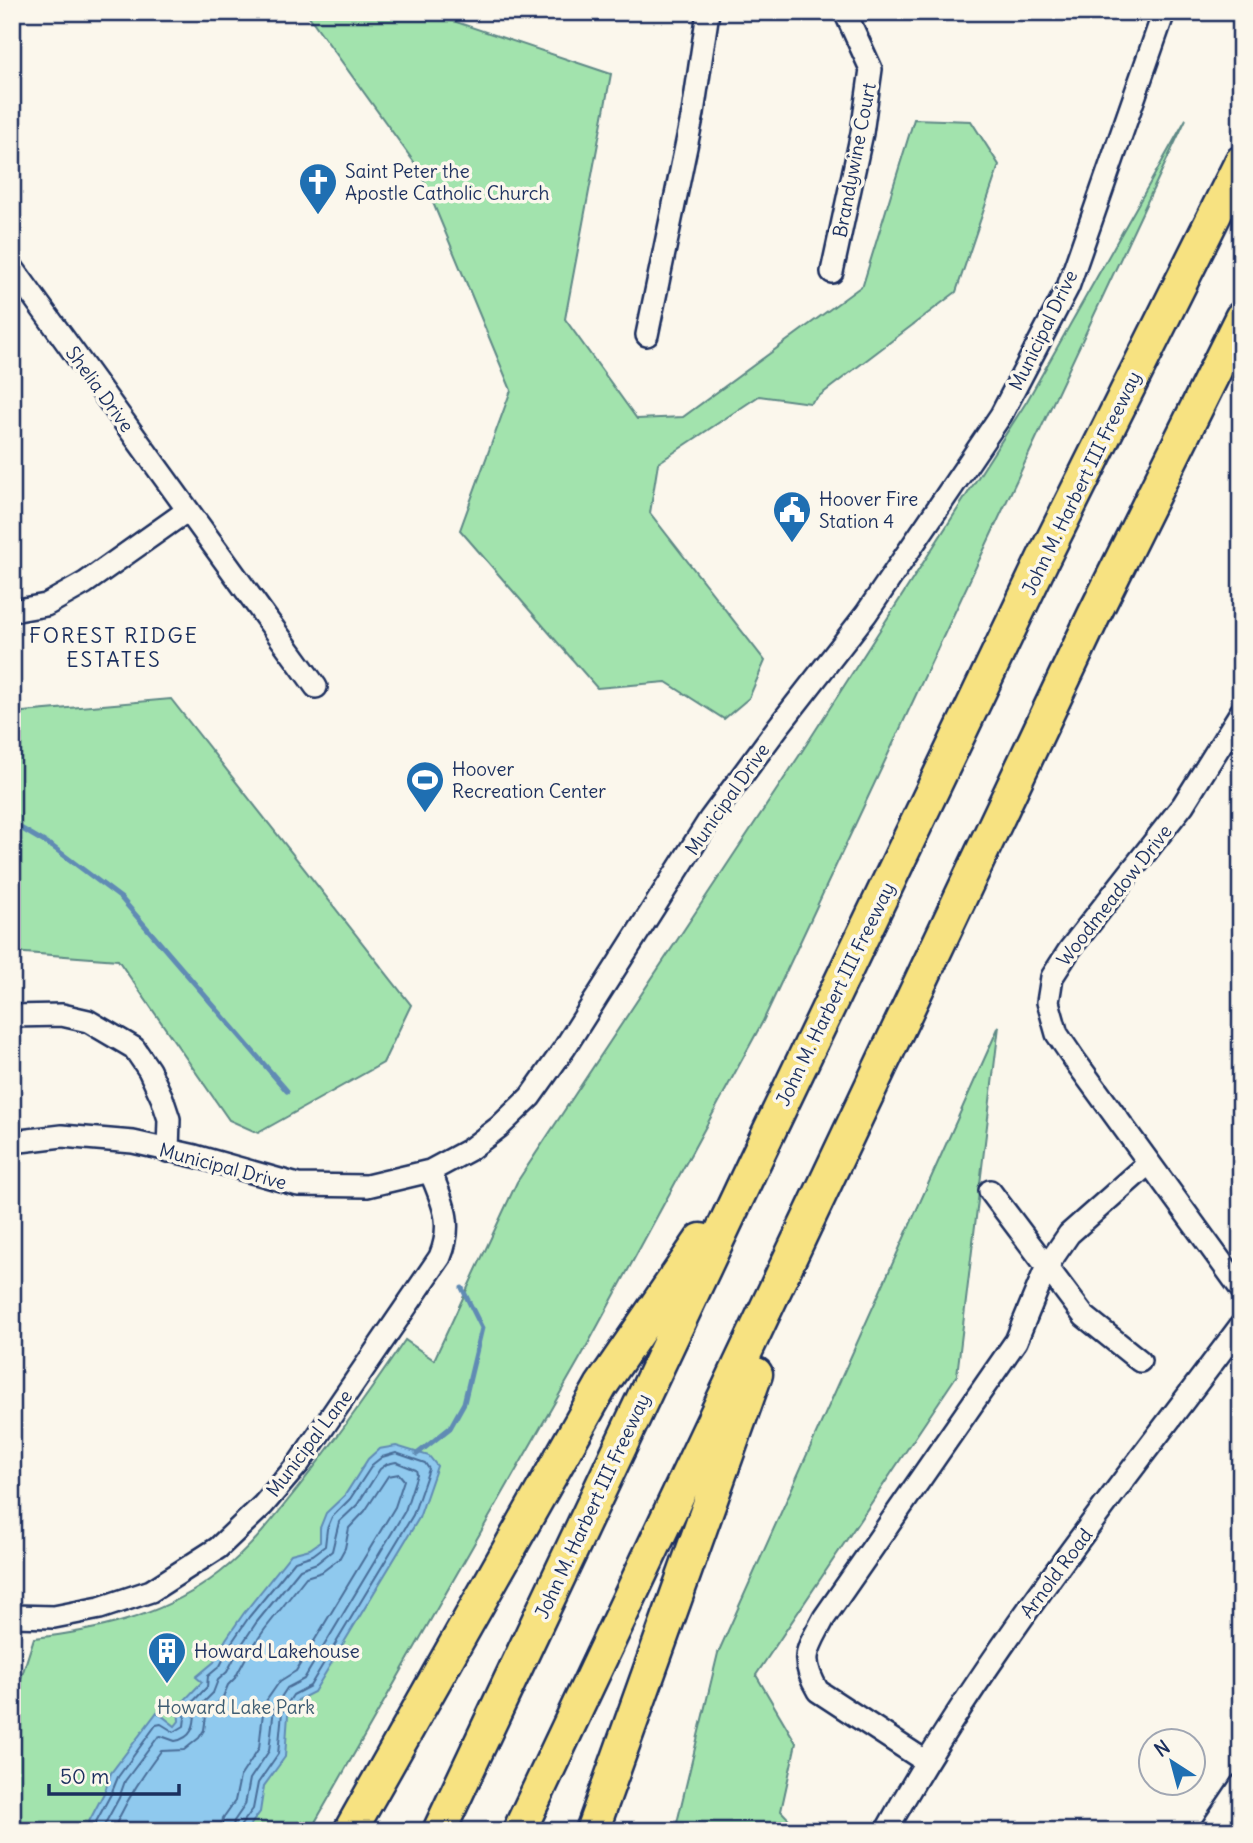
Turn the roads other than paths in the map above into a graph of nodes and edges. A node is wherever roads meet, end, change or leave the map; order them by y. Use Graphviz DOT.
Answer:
graph roads {
  1 [pos="708,12"];
  2 [pos="845,12"];
  3 [pos="1164,12"];
  4 [pos="1241,162"];
  5 [pos="13,270"];
  6 [pos="832,272"];
  7 [pos="1241,318"];
  8 [pos="648,335"];
  9 [pos="188,510"];
  10 [pos="12,611"];
  11 [pos="316,687"];
  12 [pos="1241,712"];
  13 [pos="12,1016"];
  14 [pos="12,1142"];
  15 [pos="168,1151"];
  16 [pos="1148,1164"];
  17 [pos="752,1167"];
  18 [pos="430,1171"];
  19 [pos="990,1191"];
  20 [pos="820,1200"];
  21 [pos="1047,1266"];
  22 [pos="1241,1289"];
  23 [pos="1241,1325"];
  24 [pos="1140,1361"];
  25 [pos="12,1616"];
  26 [pos="925,1761"];
  27 [pos="1241,1785"];
  28 [pos="350,1831"];
  29 [pos="439,1831"];
  30 [pos="519,1831"];
  31 [pos="592,1831"];
  32 [pos="886,1831"];
  33 [pos="1210,1831"];
  1 -- 8 [label="street"];
  2 -- 6 [label="street, Brandywine Court"];
  3 -- 18 [label="street, Municipal Drive"];
  4 -- 17 [label="highway, John M. Harbert III Freeway"];
  5 -- 9 [label="street, Shelia Drive"];
  7 -- 20 [label="highway"];
  9 -- 10 [label="street"];
  9 -- 11 [label="street, Shelia Drive"];
  12 -- 16 [label="street, Woodmeadow Drive"];
  13 -- 15 [label="street"];
  14 -- 15 [label="street, Municipal Drive"];
  15 -- 18 [label="street, Municipal Drive"];
  16 -- 21 [label="street"];
  16 -- 22 [label="street, Woodmeadow Drive"];
  17 -- 28 [label="highway"];
  17 -- 29 [label="highway, John M. Harbert III Freeway"];
  18 -- 25 [label="street, Municipal Lane"];
  19 -- 21 [label="street"];
  20 -- 30 [label="highway"];
  20 -- 31 [label="highway"];
  21 -- 24 [label="street"];
  21 -- 26 [label="street"];
  23 -- 26 [label="street, Arnold Road"];
  26 -- 32 [label="street, Arnold Road"];
  27 -- 33 [label="street"];
}
